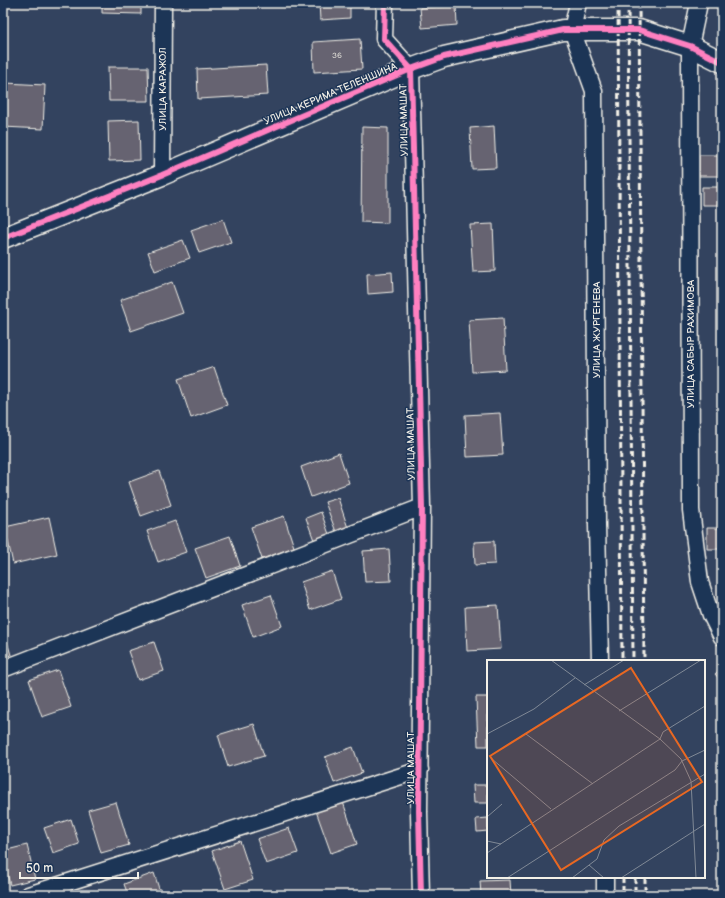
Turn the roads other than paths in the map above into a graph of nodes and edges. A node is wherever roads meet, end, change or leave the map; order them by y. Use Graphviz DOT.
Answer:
graph roads {
  1 [pos="163,3"];
  2 [pos="385,3"];
  3 [pos="578,3"];
  4 [pos="699,3"];
  5 [pos="572,30"];
  6 [pos="690,46"];
  7 [pos="722,62"];
  8 [pos="412,69"];
  9 [pos="162,175"];
  10 [pos="3,238"];
  11 [pos="422,507"];
  12 [pos="722,637"];
  13 [pos="600,660"];
  14 [pos="3,669"];
  15 [pos="420,770"];
  16 [pos="605,878"];
  17 [pos="28,895"];
  18 [pos="421,895"];
  19 [pos="605,895"];
  1 -- 9 [label="street, УЛИЦА КАРАЖОЛ"];
  2 -- 8 [label="street, УЛИЦА МАШАТ"];
  3 -- 5 [label="street"];
  4 -- 6 [label="street, УЛИЦА САБЫР РАХИМОВА"];
  5 -- 6 [label="street, УЛИЦА КЕРИМА ТЕЛЕНШИНА"];
  5 -- 8 [label="street, УЛИЦА КЕРИМА ТЕЛЕНШИНА"];
  5 -- 13 [label="street, УЛИЦА ЖУРГЕНЕВА"];
  6 -- 7 [label="street, УЛИЦА КЕРИМА ТЕЛЕНШИНА"];
  6 -- 12 [label="street, УЛИЦА САБЫР РАХИМОВА"];
  8 -- 9 [label="street, УЛИЦА КЕРИМА ТЕЛЕНШИНА"];
  8 -- 11 [label="street, УЛИЦА МАШАТ"];
  9 -- 10 [label="street, УЛИЦА КЕРИМА ТЕЛЕНШИНА"];
  11 -- 14 [label="street"];
  11 -- 15 [label="street, УЛИЦА МАШАТ"];
  15 -- 17 [label="street"];
  15 -- 18 [label="street, УЛИЦА МАШАТ"];
  16 -- 19 [label="street"];
}
